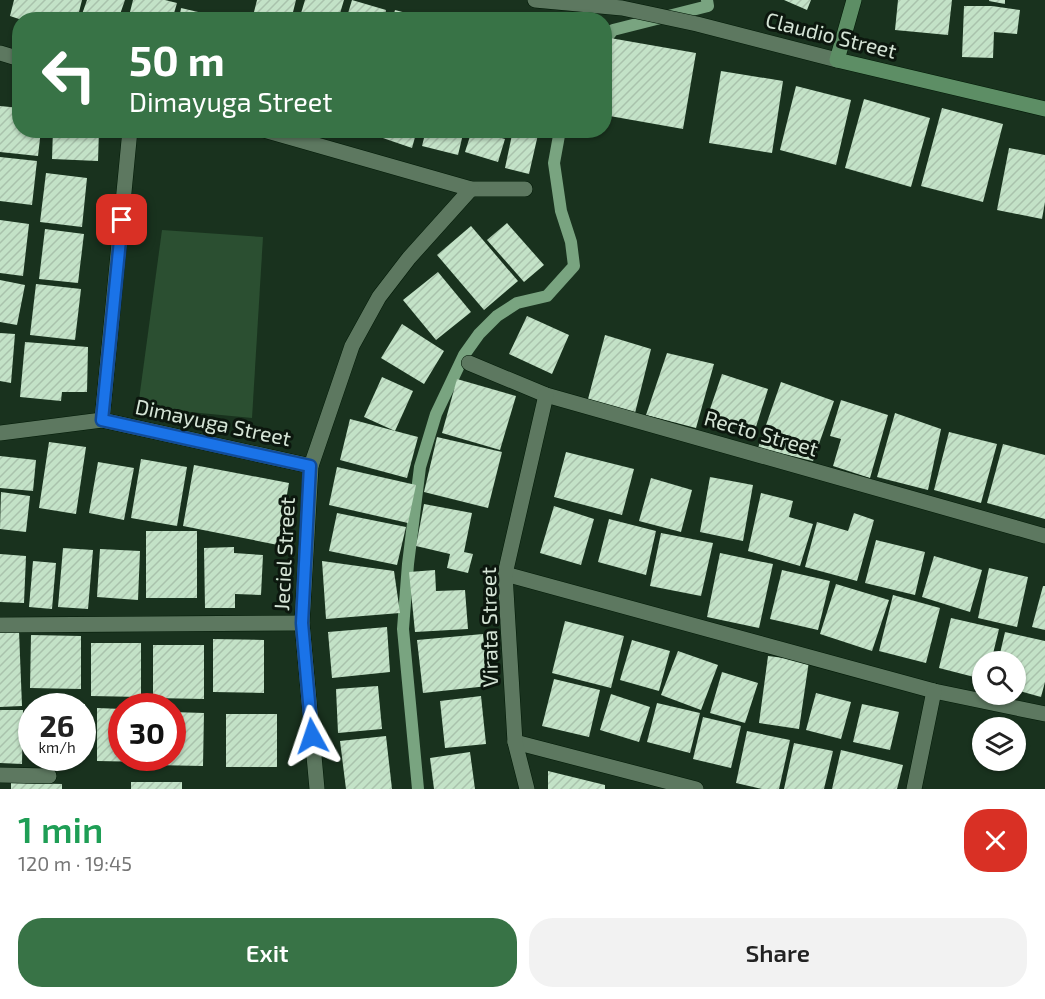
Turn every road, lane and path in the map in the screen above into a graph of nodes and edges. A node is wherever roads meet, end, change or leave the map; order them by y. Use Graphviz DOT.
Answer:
graph roads {
  1 [pos="535,0"];
  2 [pos="854,0"];
  3 [pos="837,60"];
  4 [pos="1045,109"];
  5 [pos="129,138"];
  6 [pos="292,138"];
  7 [pos="471,189"];
  8 [pos="525,189"];
  9 [pos="469,363"];
  10 [pos="546,395"];
  11 [pos="102,420"];
  12 [pos="0,433"];
  13 [pos="310,466"];
  14 [pos="1045,536"];
  15 [pos="505,574"];
  16 [pos="302,623"];
  17 [pos="0,625"];
  18 [pos="934,691"];
  19 [pos="1045,714"];
  20 [pos="514,742"];
  21 [pos="0,775"];
  22 [pos="49,776"];
  23 [pos="316,789"];
  24 [pos="527,789"];
  25 [pos="696,789"];
  26 [pos="914,789"];
  1 -- 3 [label="street, Claudio Street"];
  2 -- 3 [label="main road"];
  3 -- 4 [label="main road, Claudio Street"];
  5 -- 11 [label="street"];
  6 -- 7 [label="street"];
  7 -- 8 [label="street"];
  7 -- 13 [label="street, Jeciel Street"];
  9 -- 10 [label="street, Recto Street"];
  10 -- 14 [label="street, Recto Street"];
  10 -- 15 [label="street, Virata Street"];
  11 -- 12 [label="street, Dimayuga Street"];
  11 -- 13 [label="street, Dimayuga Street"];
  13 -- 16 [label="street, Jeciel Street"];
  15 -- 18 [label="street"];
  15 -- 20 [label="street, Virata Street"];
  16 -- 17 [label="street"];
  16 -- 23 [label="street, Jeciel Street"];
  18 -- 19 [label="street"];
  18 -- 26 [label="street"];
  20 -- 24 [label="street, Virata Street"];
  20 -- 25 [label="street"];
  21 -- 22 [label="street"];
}
